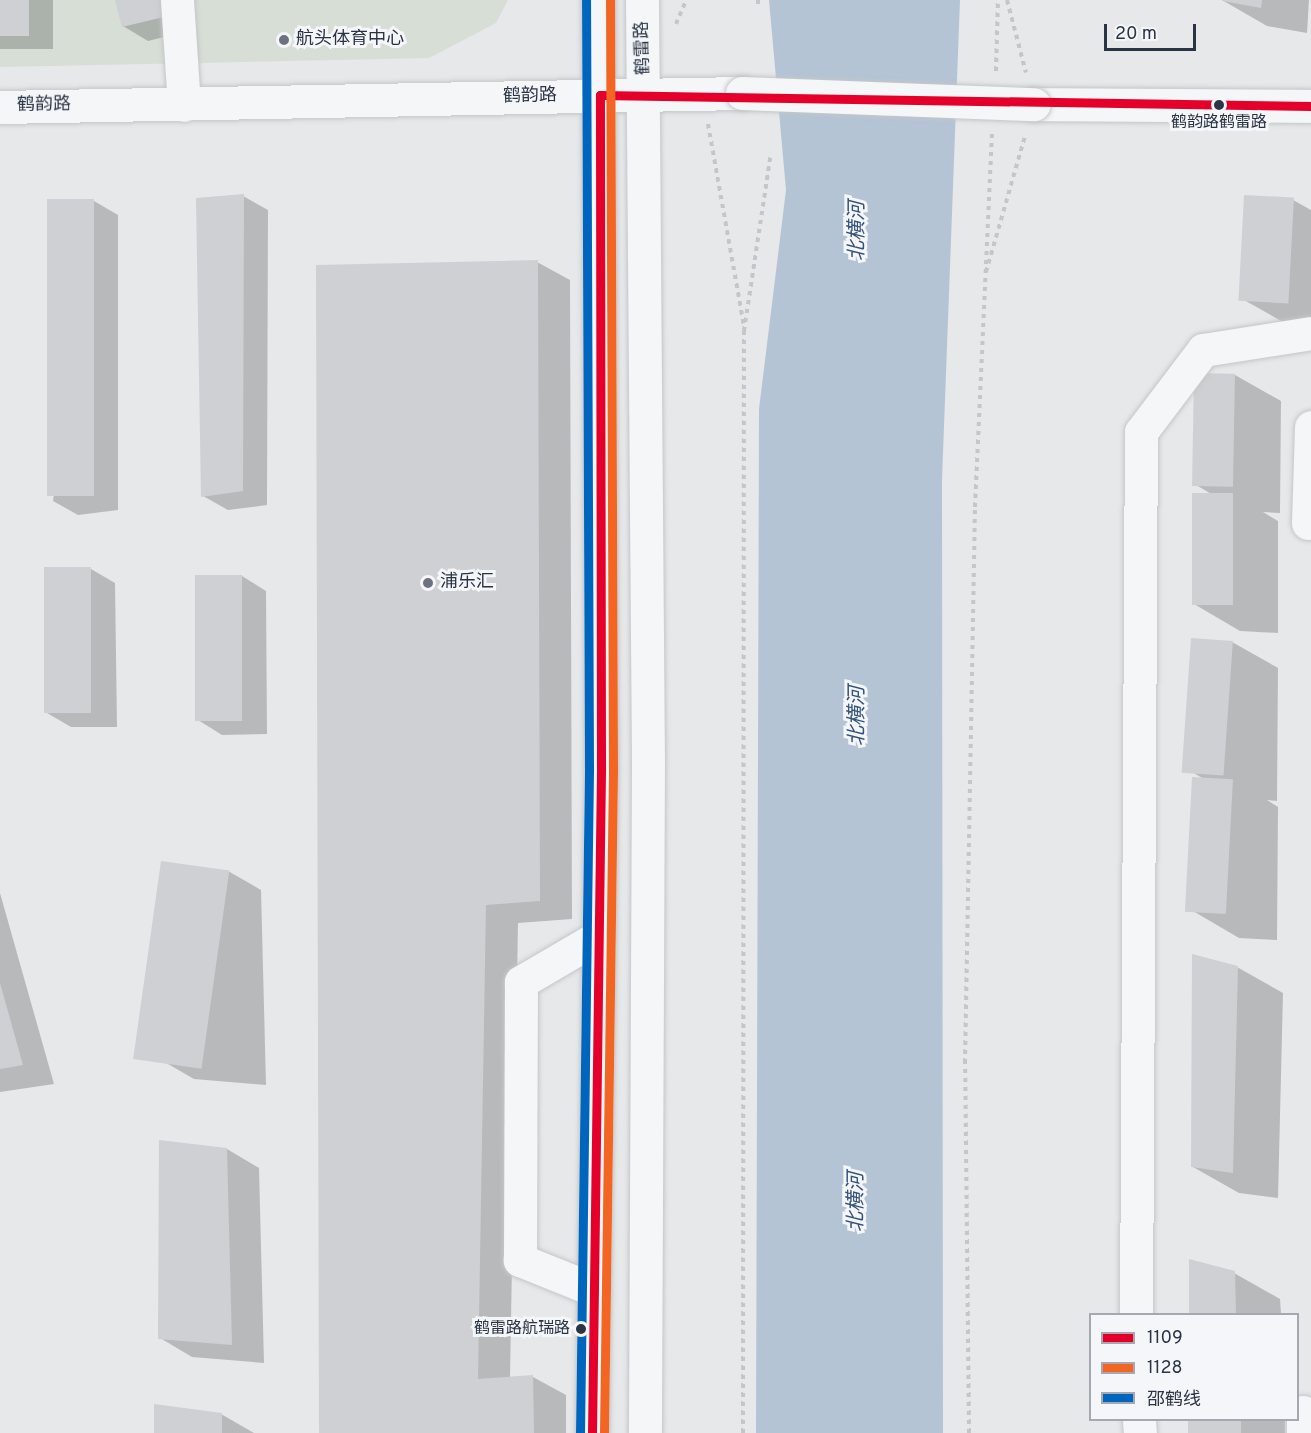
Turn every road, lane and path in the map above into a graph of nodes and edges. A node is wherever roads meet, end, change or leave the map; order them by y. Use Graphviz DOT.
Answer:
graph roads {
  1 [pos="177,0"];
  2 [pos="598,0"];
  3 [pos="642,0"];
  4 [pos="998,0"];
  5 [pos="1007,0"];
  6 [pos="995,85"];
  7 [pos="702,94"];
  8 [pos="600,95"];
  9 [pos="646,95"];
  10 [pos="1034,104"];
  11 [pos="184,105"];
  12 [pos="1311,106"];
  13 [pos="0,107"];
  14 [pos="993,119"];
  15 [pos="771,153"];
  16 [pos="984,279"];
  17 [pos="744,331"];
  18 [pos="1311,333"];
  19 [pos="1311,427"];
  20 [pos="1308,523"];
  21 [pos="596,938"];
  22 [pos="592,1289"];
  23 [pos="1136,1313"];
  24 [pos="592,1433"];
  25 [pos="645,1433"];
  26 [pos="743,1433"];
  27 [pos="969,1433"];
  1 -- 11 [label="street"];
  2 -- 8 [label="street"];
  3 -- 9 [label="street, 鹤雷路"];
  4 -- 6 [label="path"];
  5 -- 10 [label="path"];
  7 -- 9 [label="street, 鹤韵路"];
  7 -- 10 [label="street, 鹤韵路, bridge"];
  7 -- 17 [label="path"];
  8 -- 9 [label="street, 鹤韵路"];
  8 -- 11 [label="street, 鹤韵路"];
  8 -- 21 [label="street"];
  9 -- 25 [label="street, 鹤雷路"];
  10 -- 12 [label="street, 鹤韵路"];
  10 -- 16 [label="path"];
  11 -- 13 [label="street, 鹤韵路"];
  14 -- 16 [label="path"];
  15 -- 17 [label="path"];
  16 -- 27 [label="path"];
  17 -- 26 [label="path"];
  18 -- 23 [label="street"];
  19 -- 20 [label="street"];
  21 -- 22 [label="street"];
  21 -- 22 [label="street"];
  22 -- 24 [label="street"];
}
